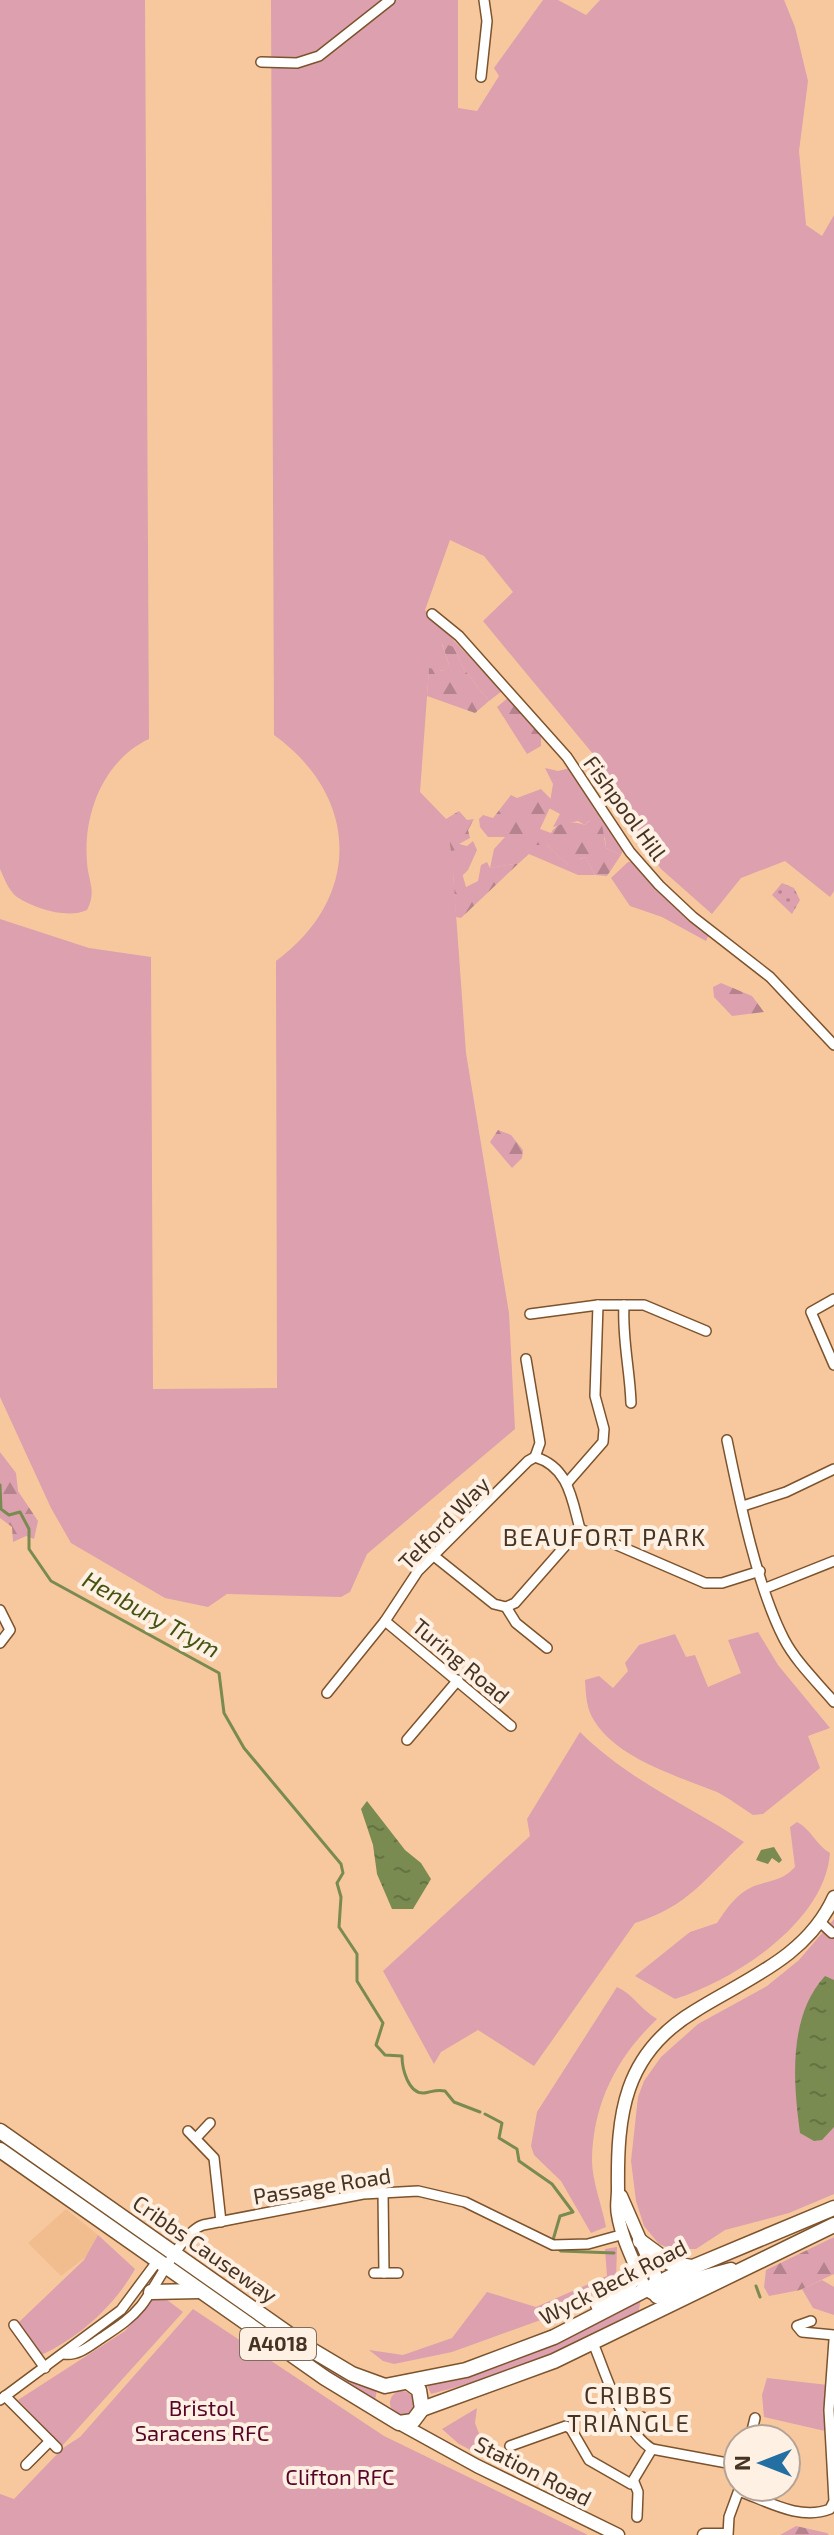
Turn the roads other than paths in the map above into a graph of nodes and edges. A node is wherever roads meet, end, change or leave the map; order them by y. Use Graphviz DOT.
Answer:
graph roads {
  1 [pos="390,0"];
  2 [pos="484,0"];
  3 [pos="261,62"];
  4 [pos="481,77"];
  5 [pos="432,614"];
  6 [pos="834,1045"];
  7 [pos="834,1299"];
  8 [pos="598,1305"];
  9 [pos="624,1305"];
  10 [pos="530,1314"];
  11 [pos="706,1331"];
  12 [pos="526,1359"];
  13 [pos="834,1365"];
  14 [pos="631,1403"];
  15 [pos="727,1440"];
  16 [pos="535,1457"];
  17 [pos="834,1469"];
  18 [pos="568,1482"];
  19 [pos="743,1506"];
  20 [pos="580,1529"];
  21 [pos="434,1556"];
  22 [pos="834,1561"];
  23 [pos="760,1571"];
  24 [pos="766,1588"];
  25 [pos="506,1607"];
  26 [pos="0,1610"];
  27 [pos="385,1621"];
  28 [pos="0,1643"];
  29 [pos="547,1648"];
  30 [pos="458,1680"];
  31 [pos="327,1693"];
  32 [pos="834,1702"];
  33 [pos="511,1726"];
  34 [pos="407,1740"];
  35 [pos="834,1897"];
  36 [pos="819,1921"];
  37 [pos="832,1933"];
  38 [pos="210,2123"];
  39 [pos="0,2131"];
  40 [pos="0,2150"];
  41 [pos="618,2189"];
  42 [pos="383,2192"];
  43 [pos="834,2208"];
  44 [pos="221,2222"];
  45 [pos="834,2225"];
  46 [pos="624,2234"];
  47 [pos="640,2241"];
  48 [pos="691,2267"];
  49 [pos="163,2268"];
  50 [pos="638,2272"];
  51 [pos="398,2273"];
  52 [pos="200,2291"];
  53 [pos="654,2295"];
  54 [pos="811,2321"];
  55 [pos="14,2325"];
  56 [pos="563,2332"];
  57 [pos="834,2338"];
  58 [pos="593,2343"];
  59 [pos="64,2354"];
  60 [pos="45,2368"];
  61 [pos="400,2384"];
  62 [pos="2,2398"];
  63 [pos="422,2411"];
  64 [pos="642,2417"];
  65 [pos="755,2418"];
  66 [pos="395,2421"];
  67 [pos="629,2422"];
  68 [pos="754,2423"];
  69 [pos="430,2441"];
  70 [pos="510,2446"];
  71 [pos="652,2449"];
  72 [pos="722,2461"];
  73 [pos="26,2465"];
  74 [pos="634,2482"];
  75 [pos="734,2503"];
  76 [pos="773,2503"];
  77 [pos="637,2517"];
  78 [pos="729,2517"];
  79 [pos="717,2534"];
  80 [pos="618,2535"];
  1 -- 3 [label="street"];
  2 -- 4 [label="street"];
  5 -- 6 [label="street, Fishpool Hill"];
  7 -- 13 [label="street"];
  8 -- 9 [label="street"];
  8 -- 10 [label="street"];
  8 -- 18 [label="street"];
  9 -- 11 [label="street"];
  9 -- 14 [label="street"];
  12 -- 16 [label="street"];
  15 -- 19 [label="street"];
  16 -- 18 [label="street"];
  16 -- 21 [label="street, Telford Way"];
  17 -- 19 [label="street"];
  18 -- 20 [label="street"];
  19 -- 23 [label="street"];
  20 -- 23 [label="street"];
  20 -- 25 [label="street"];
  21 -- 25 [label="street"];
  21 -- 27 [label="street, Telford Way"];
  22 -- 24 [label="street"];
  23 -- 24 [label="street"];
  24 -- 32 [label="street"];
  25 -- 29 [label="street"];
  26 -- 28 [label="street"];
  27 -- 30 [label="street, Turing Road"];
  27 -- 31 [label="street, Turing Road"];
  30 -- 33 [label="street, Turing Road"];
  30 -- 34 [label="street"];
  35 -- 36 [label="street"];
  36 -- 37 [label="street"];
  36 -- 41 [label="street"];
  38 -- 44 [label="street"];
  39 -- 49 [label="main road, Cribbs Causeway / A4018"];
  40 -- 49 [label="main road, Cribbs Causeway / A4018"];
  41 -- 46 [label="street"];
  41 -- 47 [label="street"];
  42 -- 44 [label="street, Passage Road"];
  42 -- 46 [label="street, Passage Road"];
  42 -- 51 [label="street"];
  43 -- 48 [label="main road, Wyck Beck Road / A4018"];
  44 -- 49 [label="street, Passage Road"];
  45 -- 53 [label="main road, Wyck Beck Road / A4018"];
  46 -- 50 [label="street"];
  47 -- 48 [label="main road"];
  47 -- 53 [label="street"];
  48 -- 53 [label="main road, Wyck Beck Road / A4018"];
  49 -- 52 [label="main road, Cribbs Causeway / A4018"];
  49 -- 52 [label="main road, Cribbs Causeway"];
  49 -- 59 [label="street"];
  49 -- 59 [label="street"];
  49 -- 61 [label="main road, Cribbs Causeway / A4018"];
  50 -- 53 [label="street"];
  50 -- 56 [label="main road"];
  52 -- 66 [label="main road, Cribbs Causeway / A4018"];
  53 -- 56 [label="main road, Wyck Beck Road / A4018"];
  53 -- 58 [label="main road, Wyck Beck Road / A4018"];
  54 -- 57 [label="street"];
  55 -- 60 [label="street"];
  56 -- 61 [label="main road, Wyck Beck Road / A4018"];
  57 -- 76 [label="street"];
  58 -- 63 [label="main road, Wyck Beck Road / A4018"];
  58 -- 67 [label="street"];
  59 -- 60 [label="street"];
  60 -- 62 [label="street"];
  61 -- 63 [label="main road"];
  61 -- 66 [label="main road"];
  62 -- 73 [label="street"];
  63 -- 66 [label="main road"];
  63 -- 69 [label="street"];
  64 -- 67 [label="street"];
  65 -- 68 [label="street"];
  66 -- 69 [label="street, Station Road"];
  67 -- 71 [label="street"];
  69 -- 80 [label="street, Station Road"];
  70 -- 74 [label="street"];
  71 -- 72 [label="street"];
  71 -- 74 [label="street"];
  74 -- 77 [label="street"];
  75 -- 78 [label="street"];
  78 -- 79 [label="street"];
  78 -- 79 [label="street"];
}
